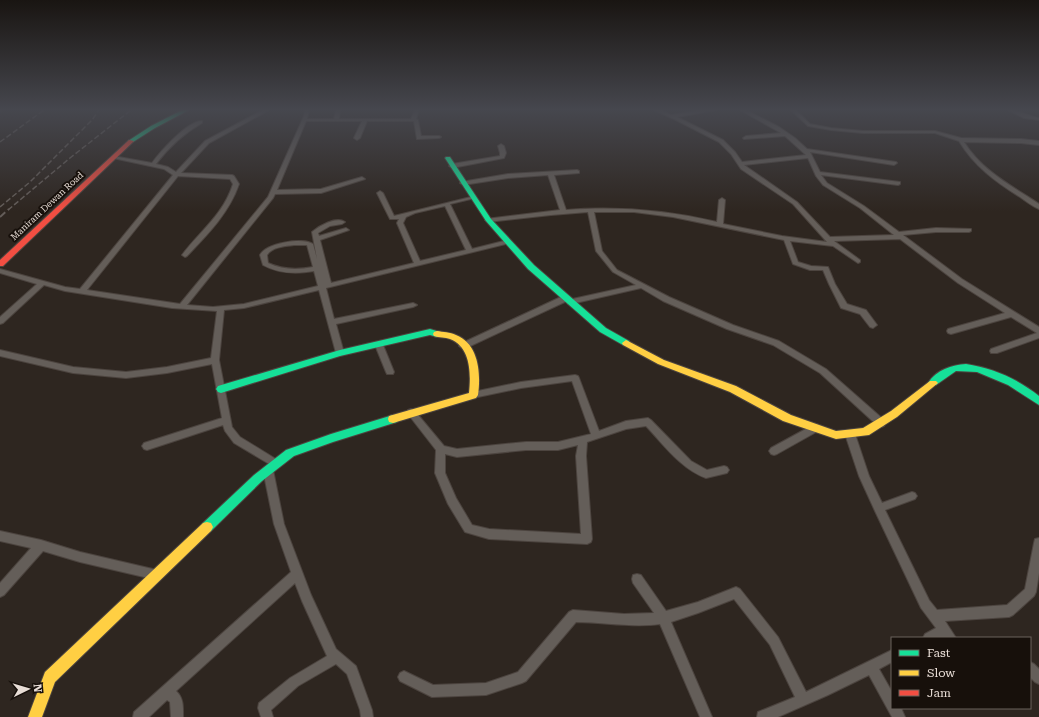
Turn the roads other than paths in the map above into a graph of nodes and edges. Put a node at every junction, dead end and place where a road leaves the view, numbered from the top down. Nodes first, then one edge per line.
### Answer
1 (123, 143) edge
2 (128, 143) edge
3 (172, 143) edge
4 (205, 143) edge
5 (295, 143) edge
6 (723, 143) edge
7 (796, 143) edge
8 (963, 143) edge
9 (501, 146) dead end
10 (804, 150) junction
11 (809, 156) junction
12 (115, 157) junction
13 (450, 162) joint
14 (894, 162) dead end
15 (741, 164) junction
16 (153, 165) junction
17 (578, 172) dead end
18 (551, 173) junction
19 (818, 173) junction
20 (176, 174) junction
21 (362, 179) dead end
22 (463, 183) junction
23 (898, 183) dead end
24 (273, 192) junction
25 (380, 193) dead end
26 (473, 197) junction
27 (722, 200) dead end
28 (447, 204) junction
29 (1039, 208) edge
30 (591, 211) junction
31 (564, 212) junction
32 (404, 216) junction
33 (488, 220) junction
34 (342, 222) dead end
35 (720, 224) junction
36 (346, 230) dead end
37 (969, 230) dead end
38 (898, 236) junction
39 (786, 238) junction
40 (317, 239) junction
41 (828, 239) junction
42 (508, 242) junction
43 (834, 244) junction
44 (470, 252) junction
45 (185, 255) dead end
46 (0, 257) edge
47 (858, 261) dead end
48 (0, 264) edge
49 (418, 264) junction
50 (316, 268) junction
51 (0, 271) edge
52 (42, 283) junction
53 (642, 286) junction
54 (326, 287) junction
55 (82, 292) junction
56 (568, 300) junction
57 (413, 305) dead end
58 (182, 306) junction
59 (221, 308) junction
60 (1011, 314) junction
61 (0, 321) edge
62 (332, 322) junction
63 (873, 325) dead end
64 (951, 331) dead end
65 (1039, 331) edge
66 (1039, 335) edge
67 (379, 345) junction
68 (464, 346) junction
69 (994, 352) dead end
70 (0, 353) edge
71 (340, 353) junction
72 (215, 360) junction
73 (390, 372) dead end
74 (221, 389) junction
75 (472, 395) junction
76 (1039, 401) edge
77 (411, 412) junction
78 (227, 420) junction
79 (881, 422) junction
80 (815, 428) junction
81 (850, 434) junction
82 (596, 435) junction
83 (583, 440) junction
84 (147, 446) dead end
85 (441, 450) junction
86 (774, 451) dead end
87 (272, 467) junction
88 (724, 470) dead end
89 (912, 496) dead end
90 (879, 508) junction
91 (0, 536) edge
92 (1039, 543) edge
93 (41, 545) junction
94 (297, 574) junction
95 (157, 575) junction
96 (636, 579) dead end
97 (0, 591) edge
98 (934, 616) junction
99 (663, 617) junction
100 (947, 634) edge
101 (934, 637) edge
102 (337, 657) junction
103 (891, 657) edge
104 (871, 667) junction
105 (1031, 669) edge
106 (404, 677) dead end
107 (1039, 678) edge
108 (167, 692) junction
109 (803, 700) junction
110 (891, 703) edge
111 (35, 717) edge
112 (139, 717) edge
113 (177, 717) edge
114 (267, 717) edge
115 (367, 717) edge
116 (706, 717) edge
117 (763, 717) edge

1 - 46 street, Maniram Dewan Road
2 - 12 street, Maniram Dewan Road
3 - 16 street
4 - 20 street
5 - 24 street
6 - 15 street
7 - 10 street
8 - 29 street
9 - 13 street
10 - 11 street
10 - 14 street
11 - 15 street
11 - 19 street
12 - 16 street
12 - 48 street, Maniram Dewan Road
13 - 22 street
15 - 41 street
16 - 20 street
17 - 18 street
18 - 22 street
18 - 31 street
19 - 23 street
19 - 38 street
20 - 45 street
20 - 55 street
21 - 24 street
22 - 26 street
24 - 58 street
25 - 32 street
26 - 28 street
26 - 33 street
27 - 35 street
28 - 32 street
28 - 44 street
30 - 31 street
30 - 35 street
30 - 53 street
31 - 33 street
32 - 49 street
33 - 42 street
34 - 40 street
35 - 39 street
36 - 40 street
37 - 38 street
38 - 41 street
38 - 60 street
39 - 43 street
39 - 63 street
40 - 54 street
41 - 43 street
42 - 44 street
42 - 56 street
43 - 47 street
44 - 49 street
49 - 54 street
50 - 50 street
50 - 54 street
51 - 52 street
52 - 55 street
52 - 61 street
53 - 56 street
53 - 79 street
54 - 59 street
54 - 62 street
55 - 58 street
56 - 68 street
56 - 80 street
57 - 62 street
58 - 59 street
59 - 72 street
60 - 64 street
60 - 65 street
62 - 71 street
66 - 69 street
67 - 68 street
67 - 71 street
67 - 73 street
68 - 75 street
70 - 72 street
71 - 74 street
72 - 74 street
74 - 78 street
75 - 77 street
75 - 82 street
76 - 79 street
77 - 85 street
77 - 87 street
78 - 84 street
78 - 87 street
79 - 81 street
80 - 81 street
80 - 86 street
81 - 90 street
82 - 83 street
82 - 88 street
83 - 85 street
83 - 85 street
87 - 94 street
87 - 95 street
89 - 90 street
90 - 98 street
91 - 93 street
92 - 98 street
93 - 95 street
93 - 97 street
94 - 102 street
94 - 108 street
95 - 111 street
96 - 99 street
98 - 100 street
99 - 106 street
99 - 109 street
99 - 116 street
100 - 101 street
102 - 114 street
102 - 115 street
103 - 104 street
104 - 109 street
104 - 110 street
105 - 107 street
108 - 112 street
108 - 113 street
109 - 117 street

